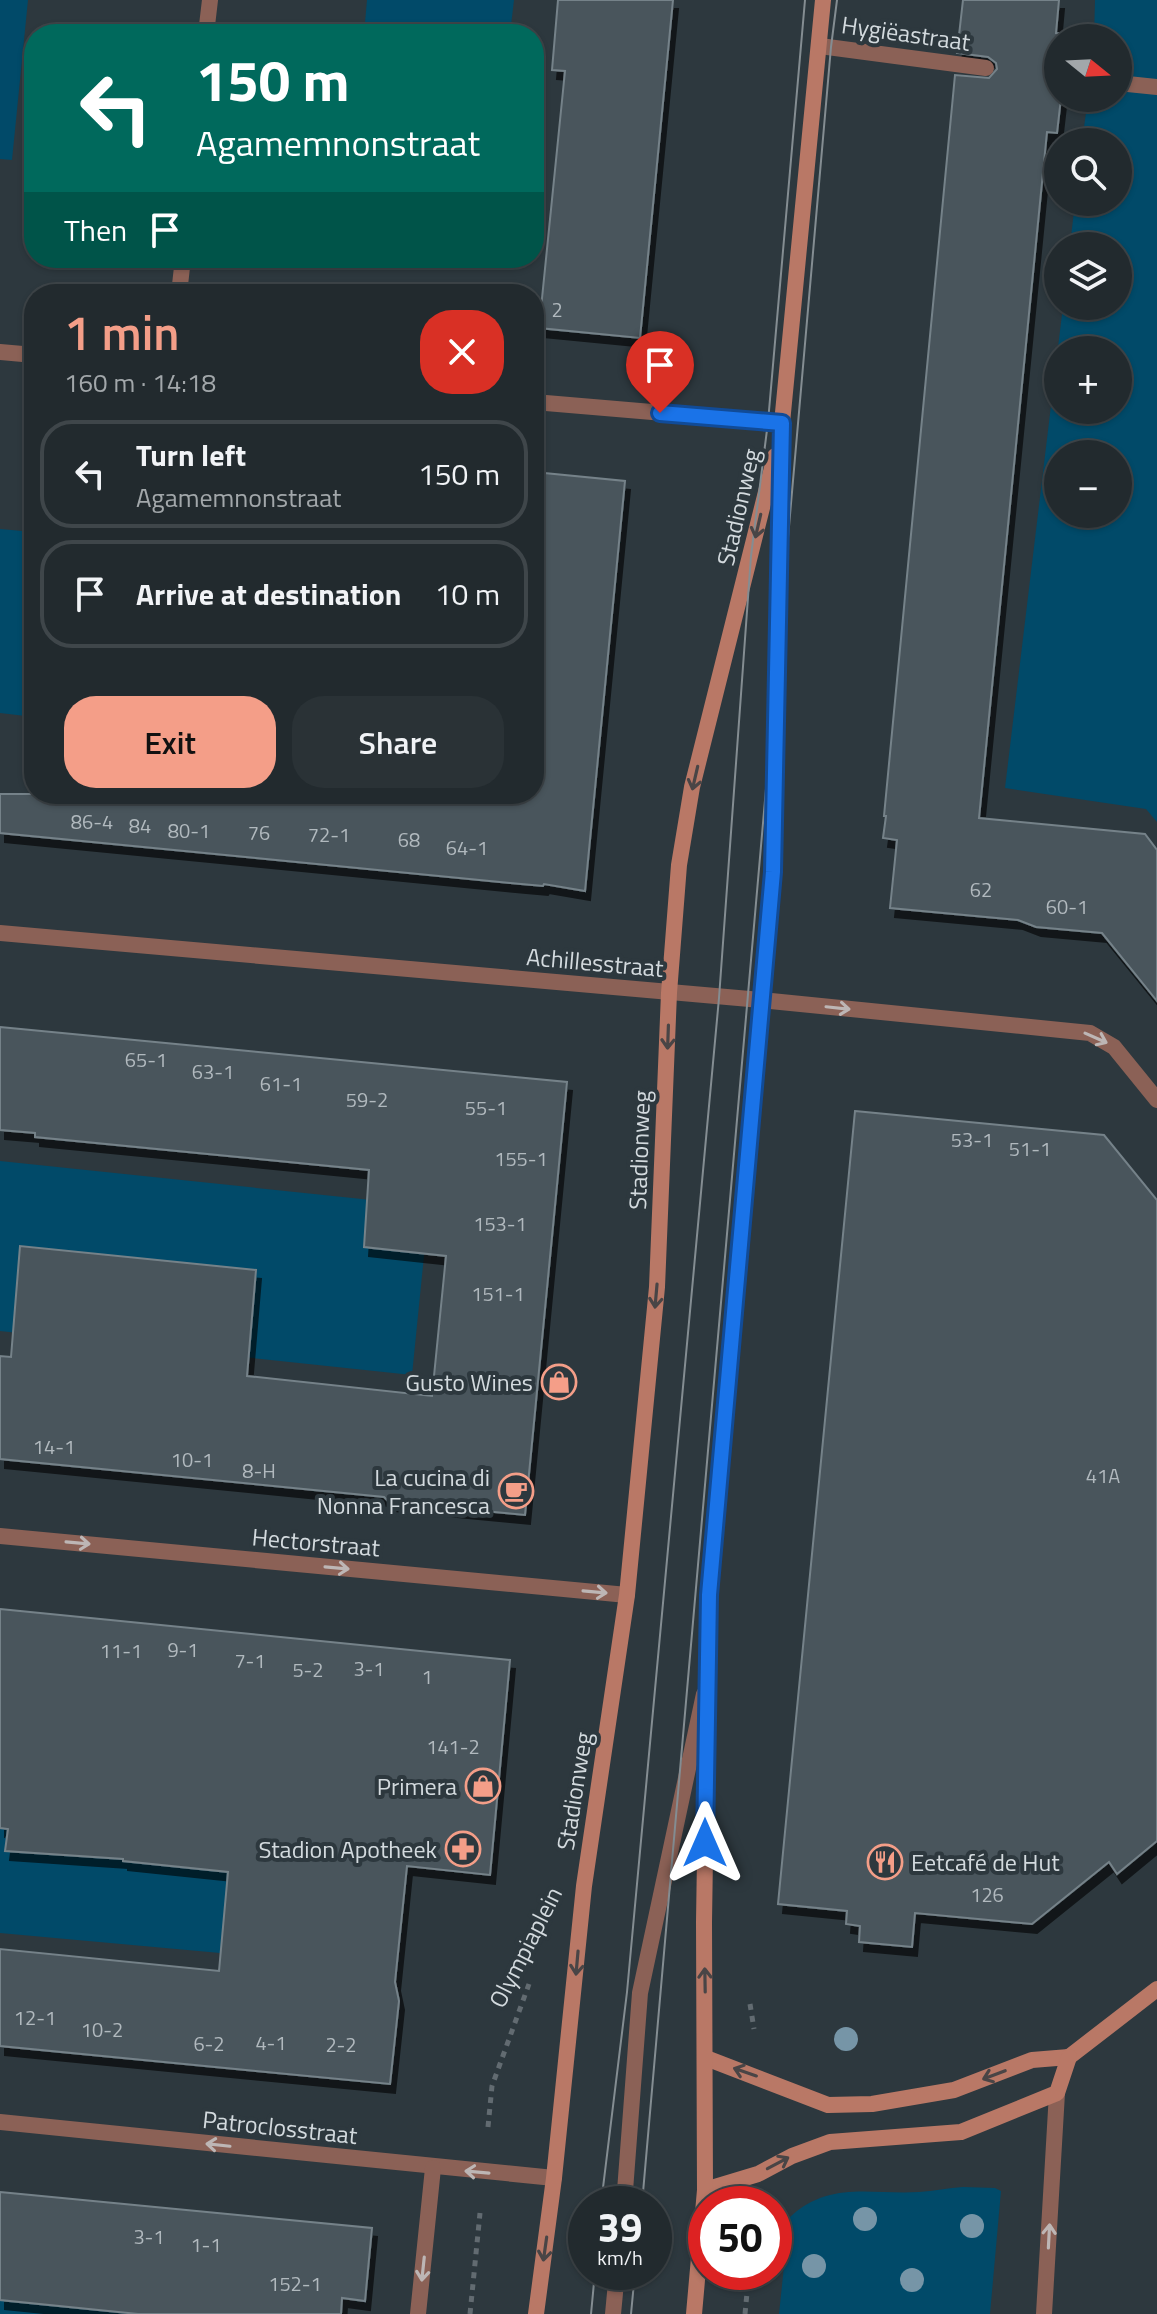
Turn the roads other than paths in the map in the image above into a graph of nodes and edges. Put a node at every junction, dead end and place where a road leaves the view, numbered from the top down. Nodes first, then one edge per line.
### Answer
1 (210, 0) edge
2 (823, 0) edge
3 (830, 0) edge
4 (207, 24) edge
5 (820, 46) junction
6 (986, 68) dead end
7 (1132, 84) edge
8 (1157, 87) edge
9 (0, 352) edge
10 (24, 354) edge
11 (544, 403) edge
12 (782, 423) junction
13 (0, 933) edge
14 (669, 993) junction
15 (761, 1000) junction
16 (1157, 1100) edge
17 (0, 1536) edge
18 (627, 1595) junction
19 (706, 1684) junction
20 (584, 1886) joint
21 (1157, 1989) edge
22 (1069, 2057) junction
23 (706, 2058) junction
24 (1057, 2093) junction
25 (0, 2122) edge
26 (433, 2168) junction
27 (554, 2178) junction
28 (625, 2186) edge
29 (705, 2186) edge
30 (718, 2186) edge
31 (615, 2290) edge
32 (696, 2290) edge
33 (418, 2314) edge
34 (536, 2314) edge
35 (613, 2314) edge
36 (694, 2314) edge
37 (1044, 2314) edge

1 - 4 street
2 - 5 main road, Stadionweg
3 - 5 main road, Stadionweg
5 - 6 street, Hygiëastraat
5 - 12 main road, Stadionweg
7 - 8 street
9 - 10 street
11 - 12 street
12 -> 14 main road, Stadionweg
12 - 15 main road, Stadionweg
13 - 14 street, Achillesstraat
14 - 15 street, Achillesstraat
14 -> 18 main road, Stadionweg
15 -> 16 street, Achillesstraat
15 - 19 main road, Stadionweg
17 -> 18 street, Hectorstraat
18 - 20 main road, Stadionweg
23 -> 19 main road, Stadionweg
19 - 28 street, Stadionweg
20 -> 27 main road, Olympiaplein
21 - 22 main road
22 -> 23 main road
22 - 24 main road
23 - 29 main road
30 -> 24 main road
37 -> 24 street
26 -> 25 street, Patroclosstraat
27 -> 26 street, Patroclosstraat
26 -> 33 street
27 -> 34 main road, Olympiaplein
31 - 35 street
32 - 36 main road

